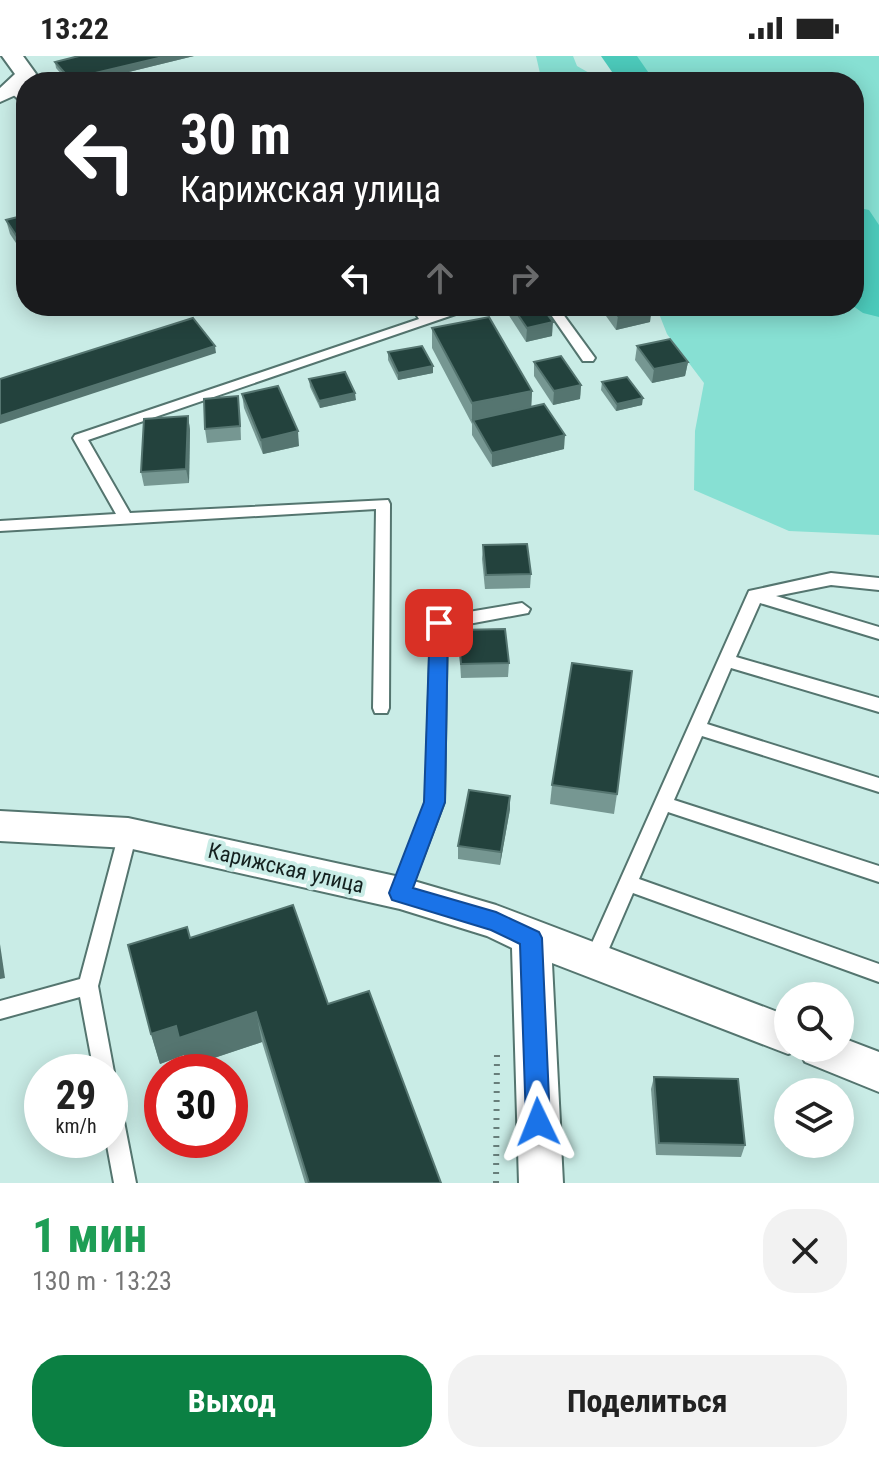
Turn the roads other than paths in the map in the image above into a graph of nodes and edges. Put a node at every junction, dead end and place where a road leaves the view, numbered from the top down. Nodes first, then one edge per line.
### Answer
1 (12, 56) edge
2 (24, 72) edge
3 (424, 316) edge
4 (442, 316) edge
5 (558, 316) edge
6 (427, 321) junction
7 (588, 358) dead end
8 (126, 519) junction
9 (0, 526) edge
10 (879, 584) edge
11 (755, 595) junction
12 (522, 609) dead end
13 (879, 633) edge
14 (728, 661) junction
15 (879, 705) edge
16 (381, 708) dead end
17 (697, 728) junction
18 (879, 785) edge
19 (665, 804) junction
20 (0, 826) edge
21 (128, 833) junction
22 (879, 874) edge
23 (631, 884) junction
24 (400, 893) junction
25 (531, 938) junction
26 (594, 961) junction
27 (879, 973) edge
28 (88, 986) junction
29 (0, 1010) edge
30 (774, 1030) edge
31 (101, 1054) edge
32 (854, 1062) edge
33 (879, 1072) edge
34 (120, 1158) edge
35 (125, 1183) edge
36 (541, 1183) edge

1 - 2 street
3 - 6 lane
4 - 6 lane
5 - 7 lane
6 - 8 lane
8 - 9 lane
8 - 16 lane
10 - 11 lane
11 - 13 lane
11 - 14 lane
12 - 24 lane
14 - 15 lane
14 - 17 lane
17 - 18 lane
17 - 19 lane
19 - 22 lane
19 - 23 lane
20 - 21 street, Карижская улица
21 - 24 street, Карижская улица
21 - 28 lane
23 - 26 lane
23 - 27 lane
24 - 25 street, Карижская улица
25 - 26 street, Карижская улица
25 - 36 street
26 - 30 street, Карижская улица
28 - 29 lane
28 - 31 lane
32 - 33 street
34 - 35 lane

